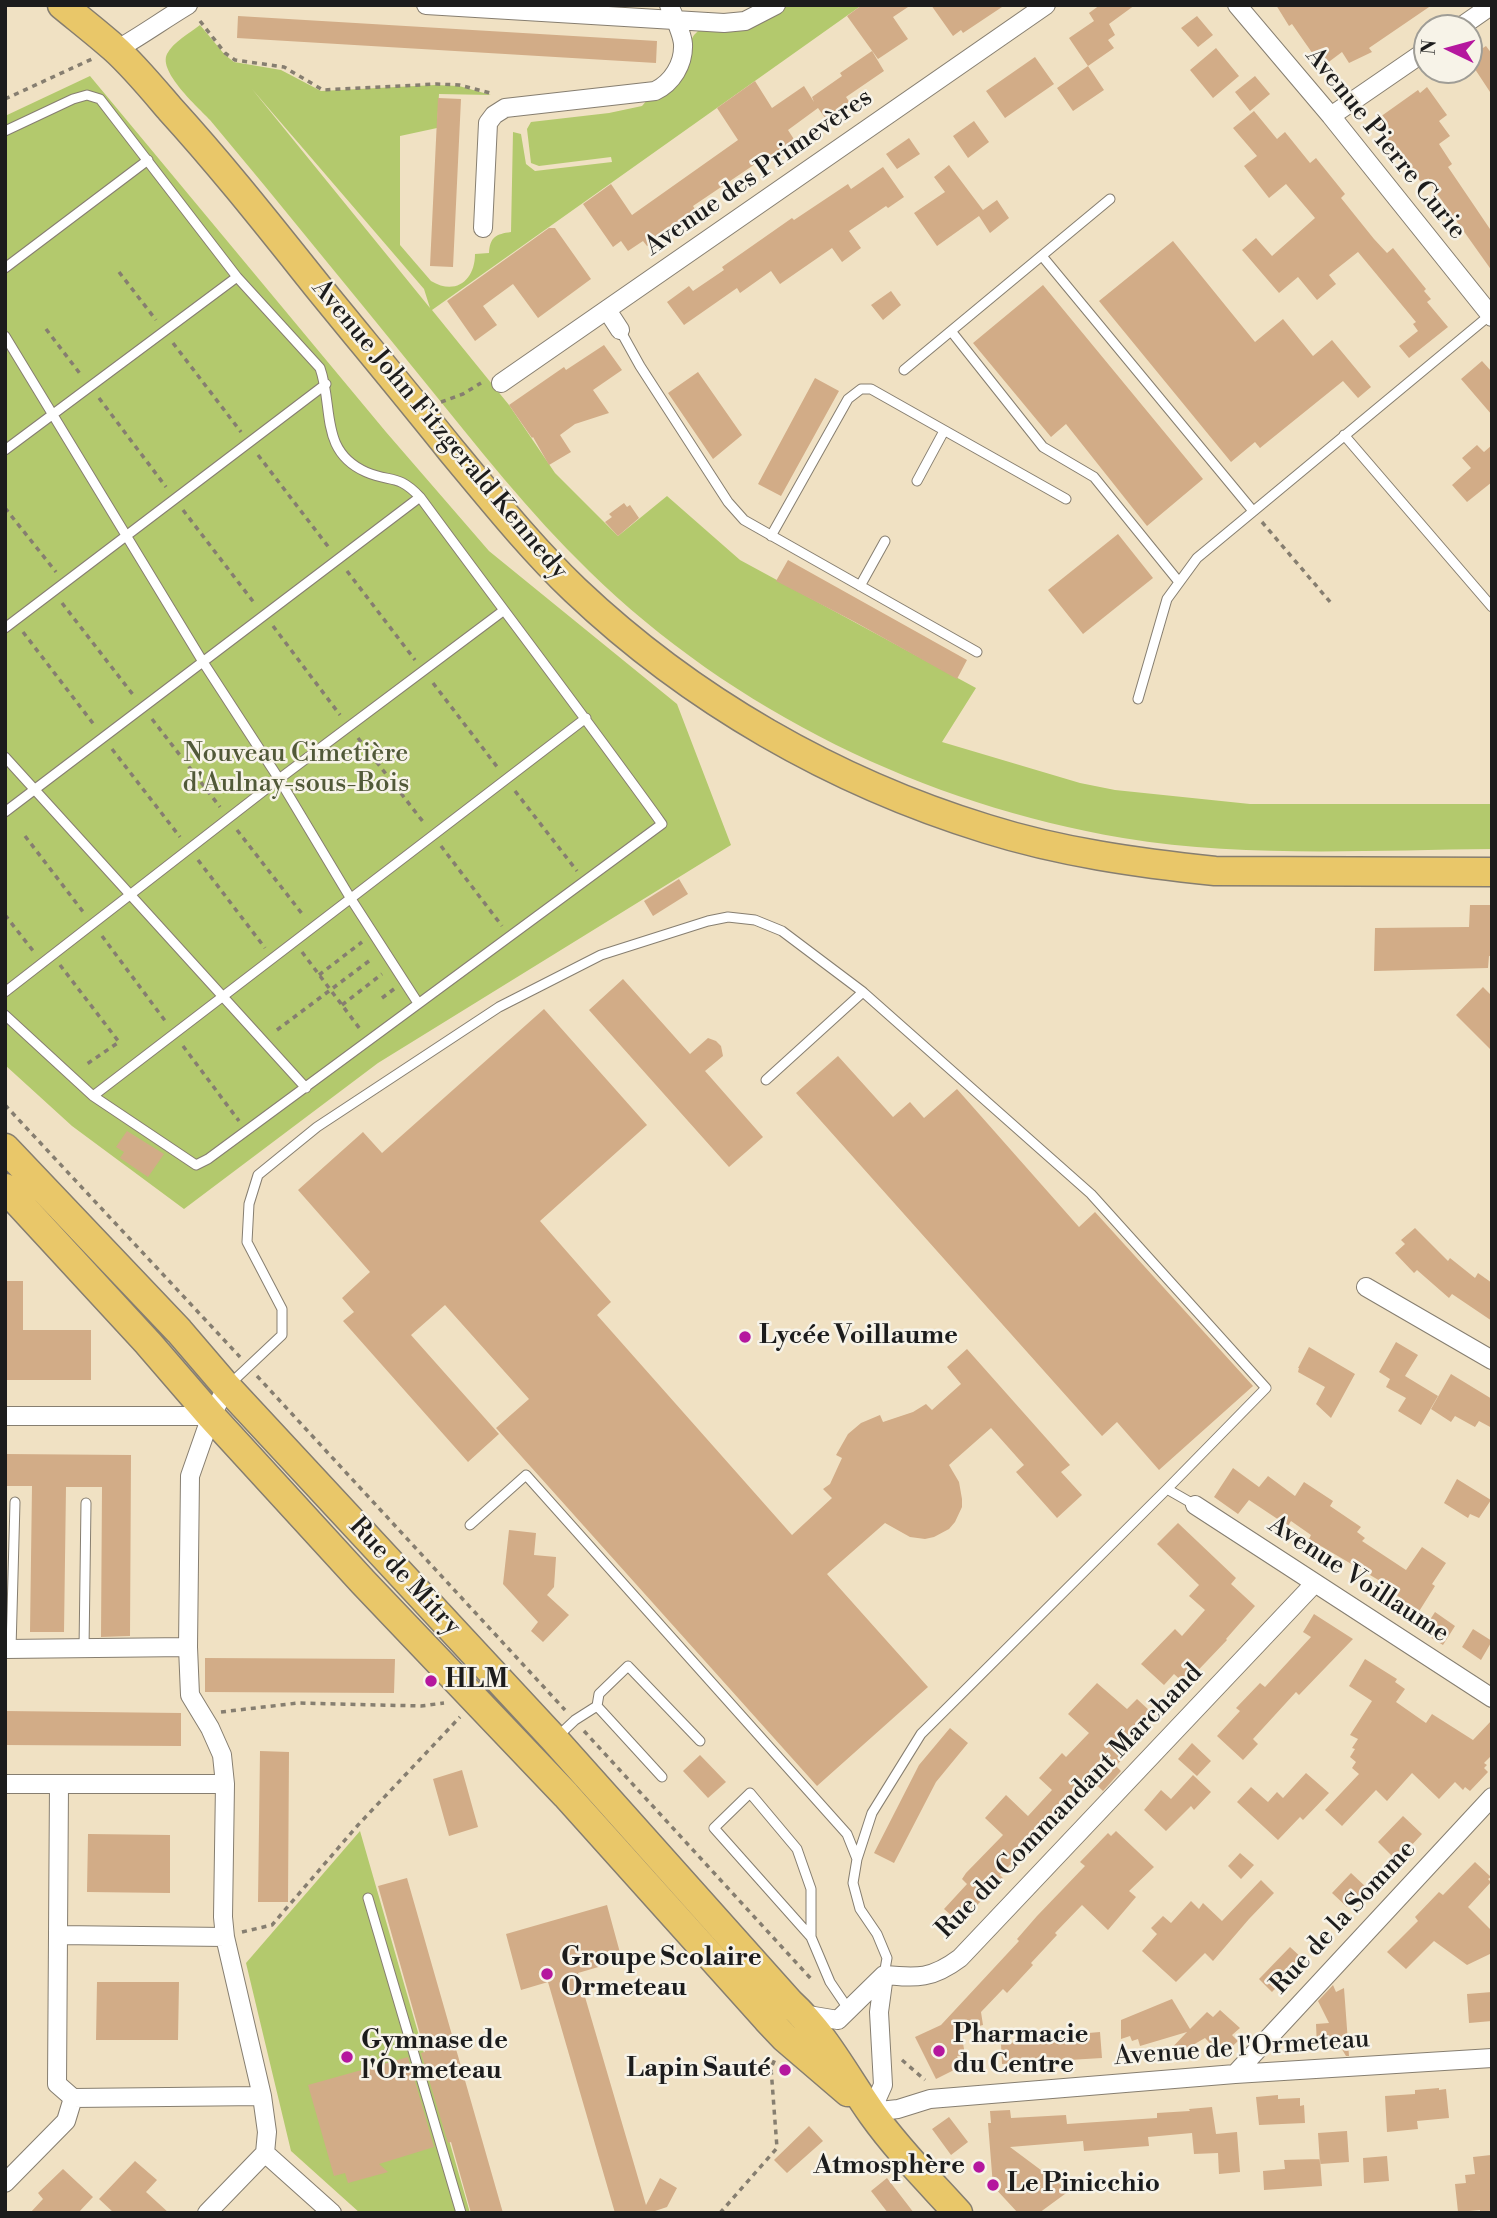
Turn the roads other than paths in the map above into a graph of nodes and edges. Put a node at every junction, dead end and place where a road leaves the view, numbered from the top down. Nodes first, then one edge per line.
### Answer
1 (62, 5) edge
2 (188, 5) edge
3 (426, 5) edge
4 (776, 5) edge
5 (1046, 5) edge
6 (1237, 5) edge
7 (672, 13) edge
8 (116, 50) junction
9 (1413, 60) edge
10 (1331, 116) junction
11 (5, 131) edge
12 (148, 160) junction
13 (1110, 199) dead end
14 (483, 228) dead end
15 (1042, 256) junction
16 (5, 268) edge
17 (237, 277) junction
18 (607, 310) junction
19 (1491, 315) edge
20 (620, 330) joint
21 (951, 331) junction
22 (5, 336) edge
23 (904, 370) dead end
24 (501, 383) road end
25 (326, 384) junction
26 (52, 413) junction
27 (944, 431) junction
28 (1344, 435) junction
29 (5, 450) edge
30 (918, 481) dead end
31 (420, 496) junction
32 (1066, 499) dead end
33 (1253, 512) junction
34 (127, 535) junction
35 (771, 536) junction
36 (885, 541) dead end
37 (1179, 582) junction
38 (860, 586) junction
39 (1492, 607) edge
40 (503, 611) junction
41 (5, 628) edge
42 (977, 652) dead end
43 (203, 662) junction
44 (1138, 699) dead end
45 (586, 718) junction
46 (5, 757) edge
47 (279, 779) junction
48 (34, 790) junction
49 (5, 812) edge
50 (1492, 872) edge
51 (130, 895) junction
52 (351, 900) junction
53 (5, 992) edge
54 (863, 992) junction
55 (222, 997) junction
56 (418, 1003) junction
57 (5, 1015) edge
58 (766, 1080) dead end
59 (306, 1088) junction
60 (93, 1096) junction
61 (5, 1148) edge
62 (5, 1188) edge
63 (1366, 1287) dead end
64 (1492, 1360) edge
65 (227, 1387) junction
66 (5, 1416) edge
67 (211, 1416) junction
68 (1167, 1489) junction
69 (15, 1502) dead end
70 (86, 1503) dead end
71 (1195, 1505) joint
72 (470, 1525) dead end
73 (1315, 1583) junction
74 (188, 1647) junction
75 (8, 1649) edge
76 (84, 1649) junction
77 (1492, 1698) edge
78 (597, 1706) junction
79 (564, 1730) junction
80 (700, 1741) dead end
81 (662, 1777) dead end
82 (5, 1784) edge
83 (59, 1784) junction
84 (225, 1784) junction
85 (1492, 1797) edge
86 (857, 1859) junction
87 (369, 1898) dead end
88 (58, 1935) junction
89 (226, 1937) junction
90 (811, 1937) junction
91 (884, 1975) junction
92 (837, 2023) junction
93 (880, 2031) junction
94 (1492, 2058) edge
95 (818, 2067) junction
96 (1235, 2074) junction
97 (262, 2096) junction
98 (73, 2098) junction
99 (871, 2112) junction
100 (265, 2153) junction
101 (5, 2183) edge
102 (207, 2213) edge
103 (332, 2213) edge
104 (461, 2213) edge
105 (958, 2213) edge

1 - 8 main road, Avenue John Fitzgerald Kennedy
2 - 8 street
3 - 7 street
4 - 7 street
5 - 18 street, Avenue des Primevères
6 - 10 street, Avenue Pierre Curie
7 - 14 street
8 - 50 main road, Avenue John Fitzgerald Kennedy
9 - 10 street
10 - 19 street, Avenue Pierre Curie
11 - 12 lane
12 - 16 lane
12 - 17 lane
13 - 15 lane
15 - 21 lane
15 - 33 lane
17 - 25 lane
17 - 26 lane
18 - 20 street
18 - 24 street, Avenue des Primevères
19 - 28 lane
20 - 35 lane
21 - 23 lane
21 - 37 lane
22 - 26 lane
25 - 31 lane
25 - 34 lane
26 - 29 lane
26 - 34 lane
27 - 30 lane
27 - 32 lane
27 - 35 lane
28 - 33 lane
28 - 39 lane
31 - 40 lane
31 - 43 lane
33 - 37 lane
34 - 41 lane
34 - 43 lane
35 - 38 lane
36 - 38 lane
37 - 44 lane
38 - 42 lane
40 - 45 lane
40 - 47 lane
43 - 47 lane
43 - 48 lane
45 - 52 lane
45 - 56 lane
46 - 48 lane
47 - 51 lane
47 - 52 lane
48 - 49 lane
48 - 51 lane
51 - 53 lane
51 - 55 lane
52 - 55 lane
52 - 56 lane
54 - 58 lane
54 - 65 lane
54 - 68 lane
55 - 59 lane
55 - 60 lane
56 - 59 lane
57 - 60 lane
59 - 60 lane
61 - 65 main road, Rue de Mitry
62 - 67 main road, Rue de Mitry
63 - 64 street
65 - 67 street
65 - 79 main road, Rue de Mitry
66 - 67 street
67 - 74 street
67 - 95 main road, Rue de Mitry
68 - 71 lane
68 - 86 lane
69 - 75 lane
70 - 76 lane
71 - 73 street, Avenue Voillaume
72 - 86 lane
73 - 77 street, Avenue Voillaume
73 - 91 street, Rue du Commandant Marchand
74 - 76 street
74 - 84 street
75 - 76 street
78 - 79 lane
78 - 80 lane
78 - 81 lane
79 - 92 main road, Rue de Mitry
82 - 83 street
83 - 84 street
83 - 88 street
84 - 89 street
85 - 96 street, Rue de la Somme
86 - 91 lane
87 - 104 lane
88 - 89 street
88 - 98 street
89 - 97 street
90 - 90 lane
90 - 92 lane
91 - 92 street
91 - 93 street
92 - 93 street
92 - 95 street
92 - 99 main road, Rue de Mitry
93 - 99 street
94 - 96 street, Avenue de l'Ormeteau
95 - 99 main road, Rue de Mitry
96 - 99 street, Avenue de l'Ormeteau
97 - 98 street
97 - 100 street
98 - 101 street
99 - 105 main road, Rue de Mitry
100 - 102 street
100 - 103 street

